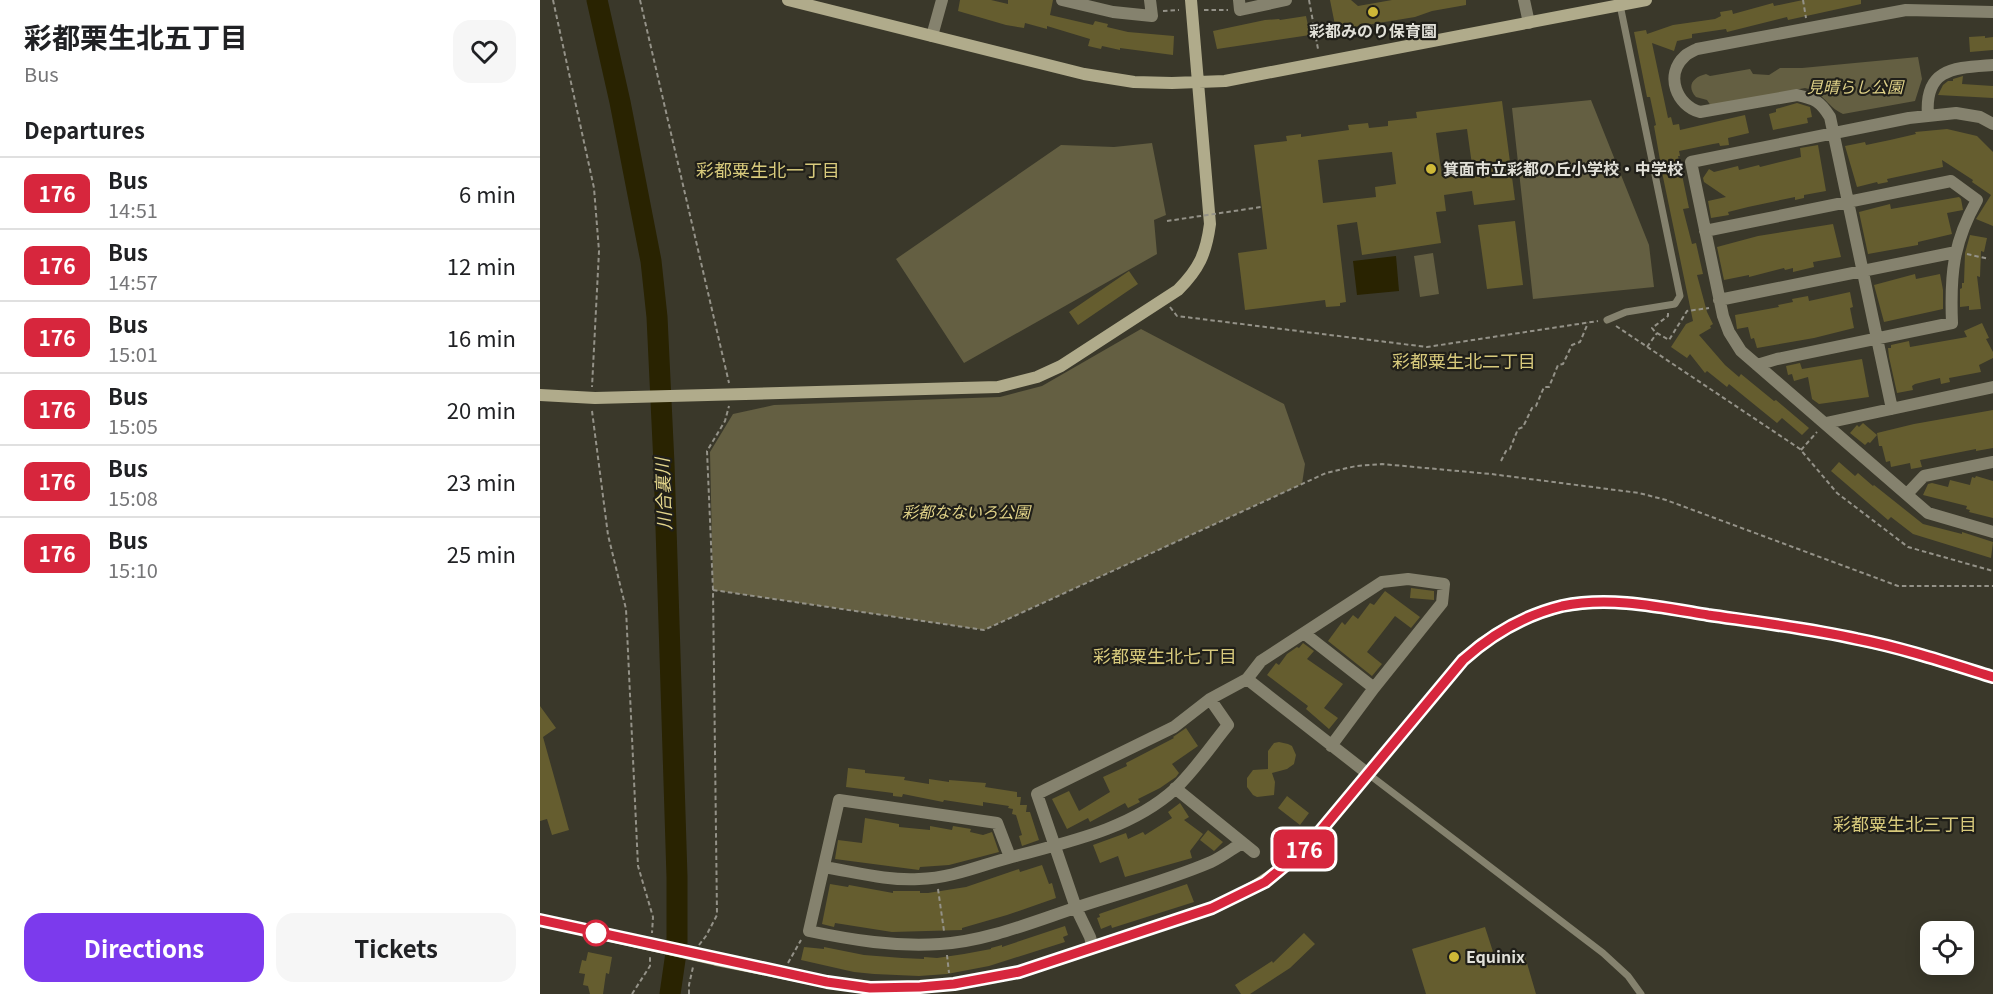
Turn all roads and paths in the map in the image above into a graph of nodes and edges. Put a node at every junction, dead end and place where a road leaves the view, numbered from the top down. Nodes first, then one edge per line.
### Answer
1 (553, 0) edge
2 (640, 0) edge
3 (788, 0) edge
4 (942, 0) edge
5 (1062, 0) edge
6 (1191, 0) edge
7 (1286, 0) edge
8 (1309, 0) edge
9 (1524, 0) edge
10 (1646, 0) edge
11 (1803, 0) edge
12 (1150, 5) edge
13 (1240, 5) edge
14 (1620, 5) junction
15 (1179, 10) dead end
16 (1204, 10) dead end
17 (1993, 12) edge
18 (1529, 23) junction
19 (1808, 27) junction
20 (932, 36) junction
21 (1318, 49) dead end
22 (1993, 65) edge
23 (1197, 82) junction
24 (1928, 116) junction
25 (1993, 124) edge
26 (1833, 132) junction
27 (1681, 161) dead end
28 (1659, 166) dead end
29 (1848, 204) junction
30 (1261, 207) dead end
31 (1167, 221) dead end
32 (1705, 231) junction
33 (1960, 253) junction
34 (1989, 259) dead end
35 (1862, 271) junction
36 (1720, 303) junction
37 (1169, 305) dead end
38 (1607, 320) junction
39 (1662, 321) dead end
40 (1588, 323) junction
41 (1657, 333) junction
42 (1877, 340) junction
43 (1647, 347) junction
44 (1757, 365) junction
45 (1993, 387) edge
46 (540, 395) edge
47 (727, 395) junction
48 (594, 398) junction
49 (1892, 410) junction
50 (1822, 428) junction
51 (1802, 450) junction
52 (1501, 461) dead end
53 (1993, 462) edge
54 (1907, 494) junction
55 (1993, 531) edge
56 (1993, 572) edge
57 (1993, 586) edge
58 (713, 590) junction
59 (1305, 634) junction
60 (1993, 677) edge
61 (1247, 679) junction
62 (1374, 688) junction
63 (1210, 699) junction
64 (1331, 746) junction
65 (1367, 773) junction
66 (1176, 788) junction
67 (1242, 843) junction
68 (1055, 846) junction
69 (1254, 852) dead end
70 (1010, 858) junction
71 (824, 867) junction
72 (936, 878) junction
73 (1076, 908) junction
74 (540, 920) edge
75 (652, 936) dead end
76 (803, 938) dead end
77 (945, 944) junction
78 (698, 946) dead end
79 (1093, 948) junction
80 (650, 956) dead end
81 (788, 963) dead end
82 (693, 965) dead end
83 (949, 976) dead end
84 (632, 994) edge
85 (689, 994) edge
86 (1641, 994) edge

1 - 48 path
2 - 47 path
3 - 20 street
4 - 20 street
5 - 12 street
6 - 23 street
7 - 13 street
8 - 21 path
9 - 18 street
10 - 14 street
11 - 19 path
12 - 15 path
13 - 16 path
14 - 18 street
14 - 38 lane
17 - 19 street
18 - 23 street
19 - 26 street
20 - 23 street
22 - 24 street
23 - 47 street
24 - 25 street
24 - 26 street
26 - 29 street
26 - 32 street
27 - 28 path
29 - 32 street
29 - 33 street
29 - 35 street
30 - 31 path, bridge
32 - 36 street
33 - 34 path
33 - 35 street
33 - 42 street
35 - 36 street
35 - 42 street
36 - 41 path
36 - 44 street
37 - 40 path
38 - 40 path
38 - 43 path
39 - 41 path
40 - 52 path
41 - 43 path
42 - 44 street
42 - 49 street
43 - 51 path
44 - 50 street
45 - 49 street
46 - 48 street
47 - 48 street
47 - 58 path
48 - 75 path
49 - 50 street
50 - 51 path
50 - 54 street
51 - 56 path
53 - 54 street
54 - 55 street
57 - 58 path
58 - 78 path
59 - 61 street
59 - 62 street
59 - 62 street
60 - 65 street
61 - 63 street
61 - 64 street
62 - 64 street
63 - 66 street
63 - 68 street
64 - 65 street
65 - 79 street
65 - 86 lane
66 - 67 street
66 - 68 street
67 - 69 street
67 - 73 street
68 - 70 street
68 - 73 street
70 - 71 street
70 - 72 street
71 - 72 street
71 - 77 street
72 - 77 path
73 - 77 street
73 - 79 street
74 - 79 street, bridge
76 - 81 path
77 - 83 path
80 - 84 path
82 - 85 path

